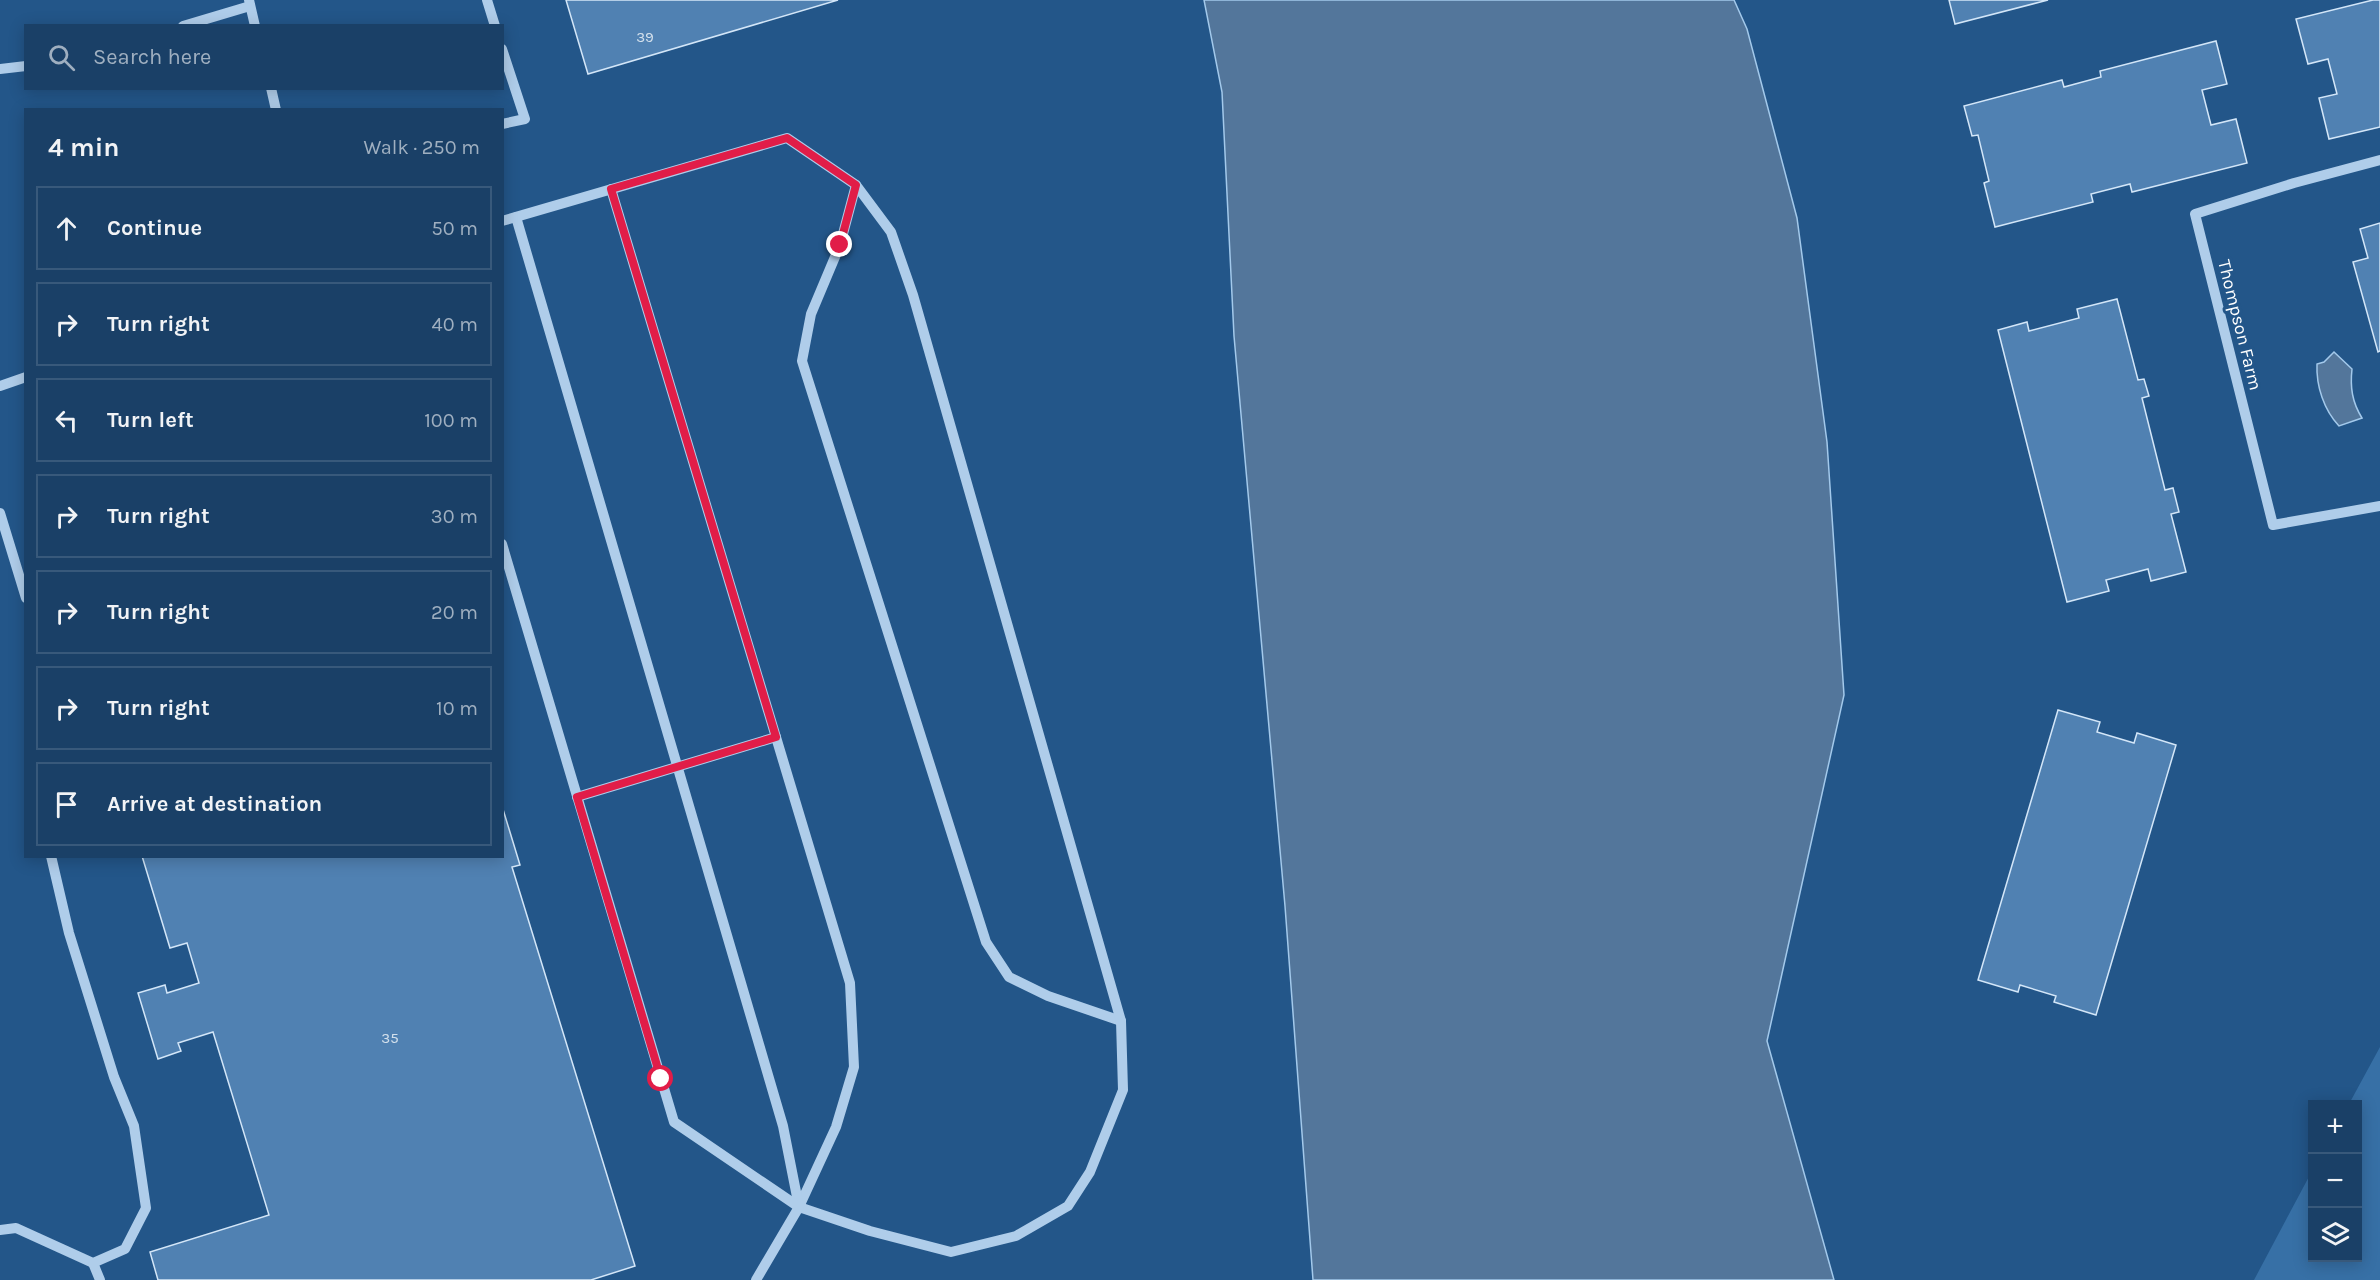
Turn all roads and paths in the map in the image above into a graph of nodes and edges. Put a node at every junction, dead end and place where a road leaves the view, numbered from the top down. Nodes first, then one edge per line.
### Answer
1 (487, 0) edge
2 (250, 3) edge
3 (189, 24) edge
4 (255, 24) edge
5 (494, 24) edge
6 (504, 55) edge
7 (24, 66) edge
8 (0, 69) edge
9 (271, 90) edge
10 (276, 108) edge
11 (504, 124) edge
12 (2380, 160) edge
13 (856, 185) junction
14 (611, 189) junction
15 (516, 217) junction
16 (504, 221) edge
17 (24, 378) edge
18 (0, 386) edge
19 (2380, 506) edge
20 (0, 513) edge
21 (504, 551) edge
22 (24, 591) edge
23 (776, 737) junction
24 (677, 766) junction
25 (577, 797) junction
26 (51, 858) edge
27 (1121, 1021) junction
28 (799, 1207) junction
29 (0, 1230) edge
30 (93, 1263) junction
31 (100, 1280) edge
32 (756, 1280) edge

1 - 5 street
2 - 3 street
2 - 4 street
6 - 11 street
7 - 8 street
9 - 10 street
12 - 19 street, Thompson Farm
13 - 14 street
13 - 27 street
13 - 27 street
14 - 15 street
14 - 23 street
15 - 16 street
15 - 24 street
17 - 18 street
20 - 22 street
21 - 25 street
23 - 24 street
23 - 28 street
24 - 25 street
24 - 28 street
25 - 28 street
26 - 30 street
27 - 28 street
28 - 32 street
29 - 30 street
30 - 31 street

